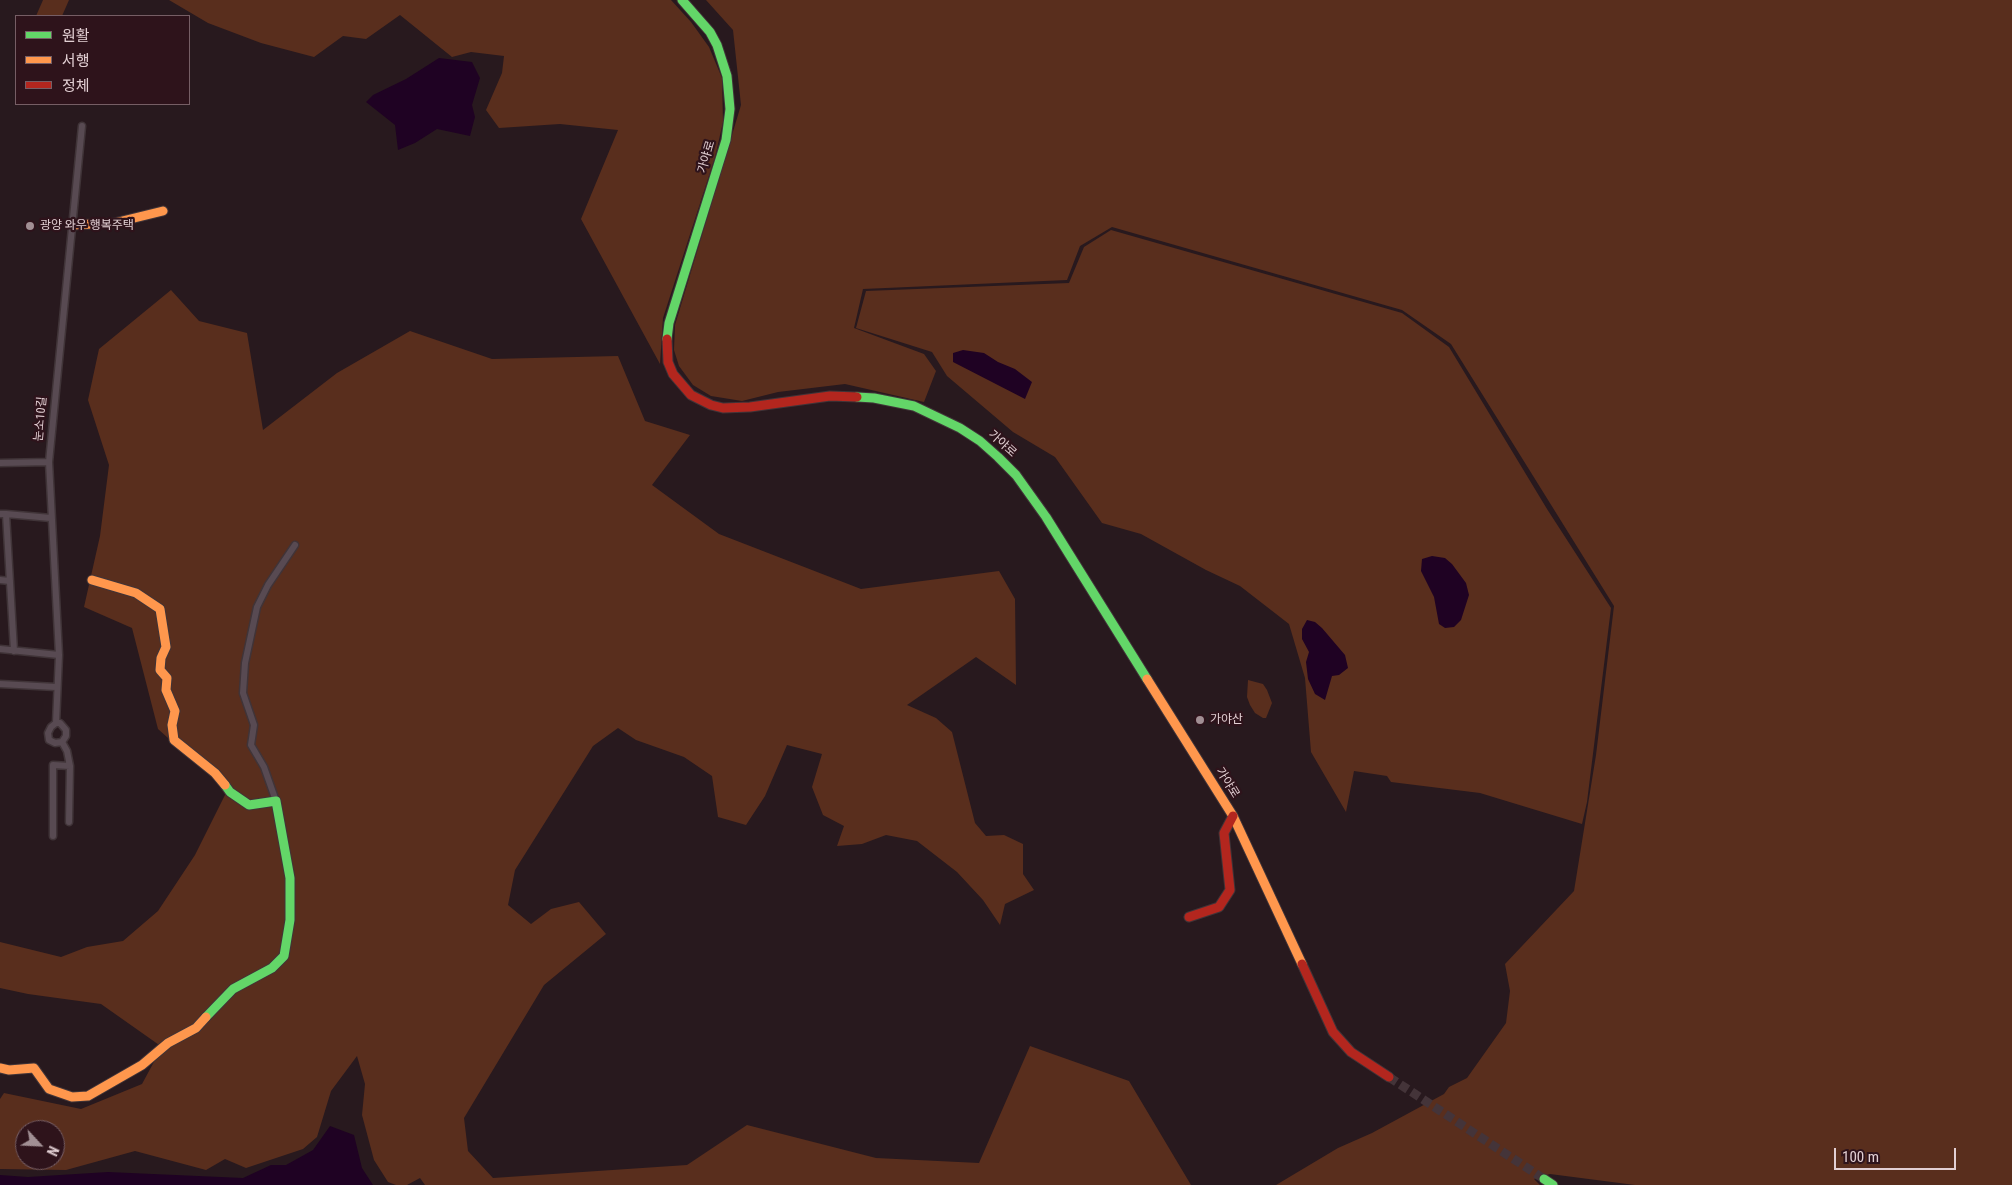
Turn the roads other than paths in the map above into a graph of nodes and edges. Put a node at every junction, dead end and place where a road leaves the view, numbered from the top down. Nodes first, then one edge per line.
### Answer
1 (682, 0) edge
2 (82, 126) dead end
3 (163, 211) dead end
4 (72, 225) junction
5 (49, 462) junction
6 (0, 463) edge
7 (3, 514) edge
8 (51, 518) junction
9 (295, 545) dead end
10 (0, 580) edge
11 (92, 580) dead end
12 (10, 581) junction
13 (0, 649) edge
14 (14, 651) junction
15 (59, 655) junction
16 (0, 684) edge
17 (56, 687) junction
18 (56, 723) junction
19 (62, 742) junction
20 (70, 766) junction
21 (276, 801) junction
22 (1233, 816) junction
23 (69, 822) dead end
24 (53, 836) dead end
25 (1189, 918) dead end
26 (0, 1068) edge
27 (1389, 1077) tunnel mouth
28 (1544, 1179) tunnel mouth
29 (1553, 1185) edge

1 - 22 street, 가야로
2 - 4 street, 눈소10길
3 - 4 street
4 - 5 street, 눈소10길
5 - 6 street
5 - 8 street, 눈소10길
7 - 8 street
7 - 12 street
8 - 15 street, 눈소10길
9 - 21 street
10 - 12 street
11 - 21 street
12 - 14 street
13 - 14 street
14 - 15 street
15 - 17 street, 눈소10길
16 - 17 street
17 - 18 street, 눈소10길
18 - 19 street
18 - 19 street
19 - 20 street
20 - 23 street
20 - 24 street
21 - 26 street
22 - 25 street
22 - 27 street, 가야로
28 - 29 street

